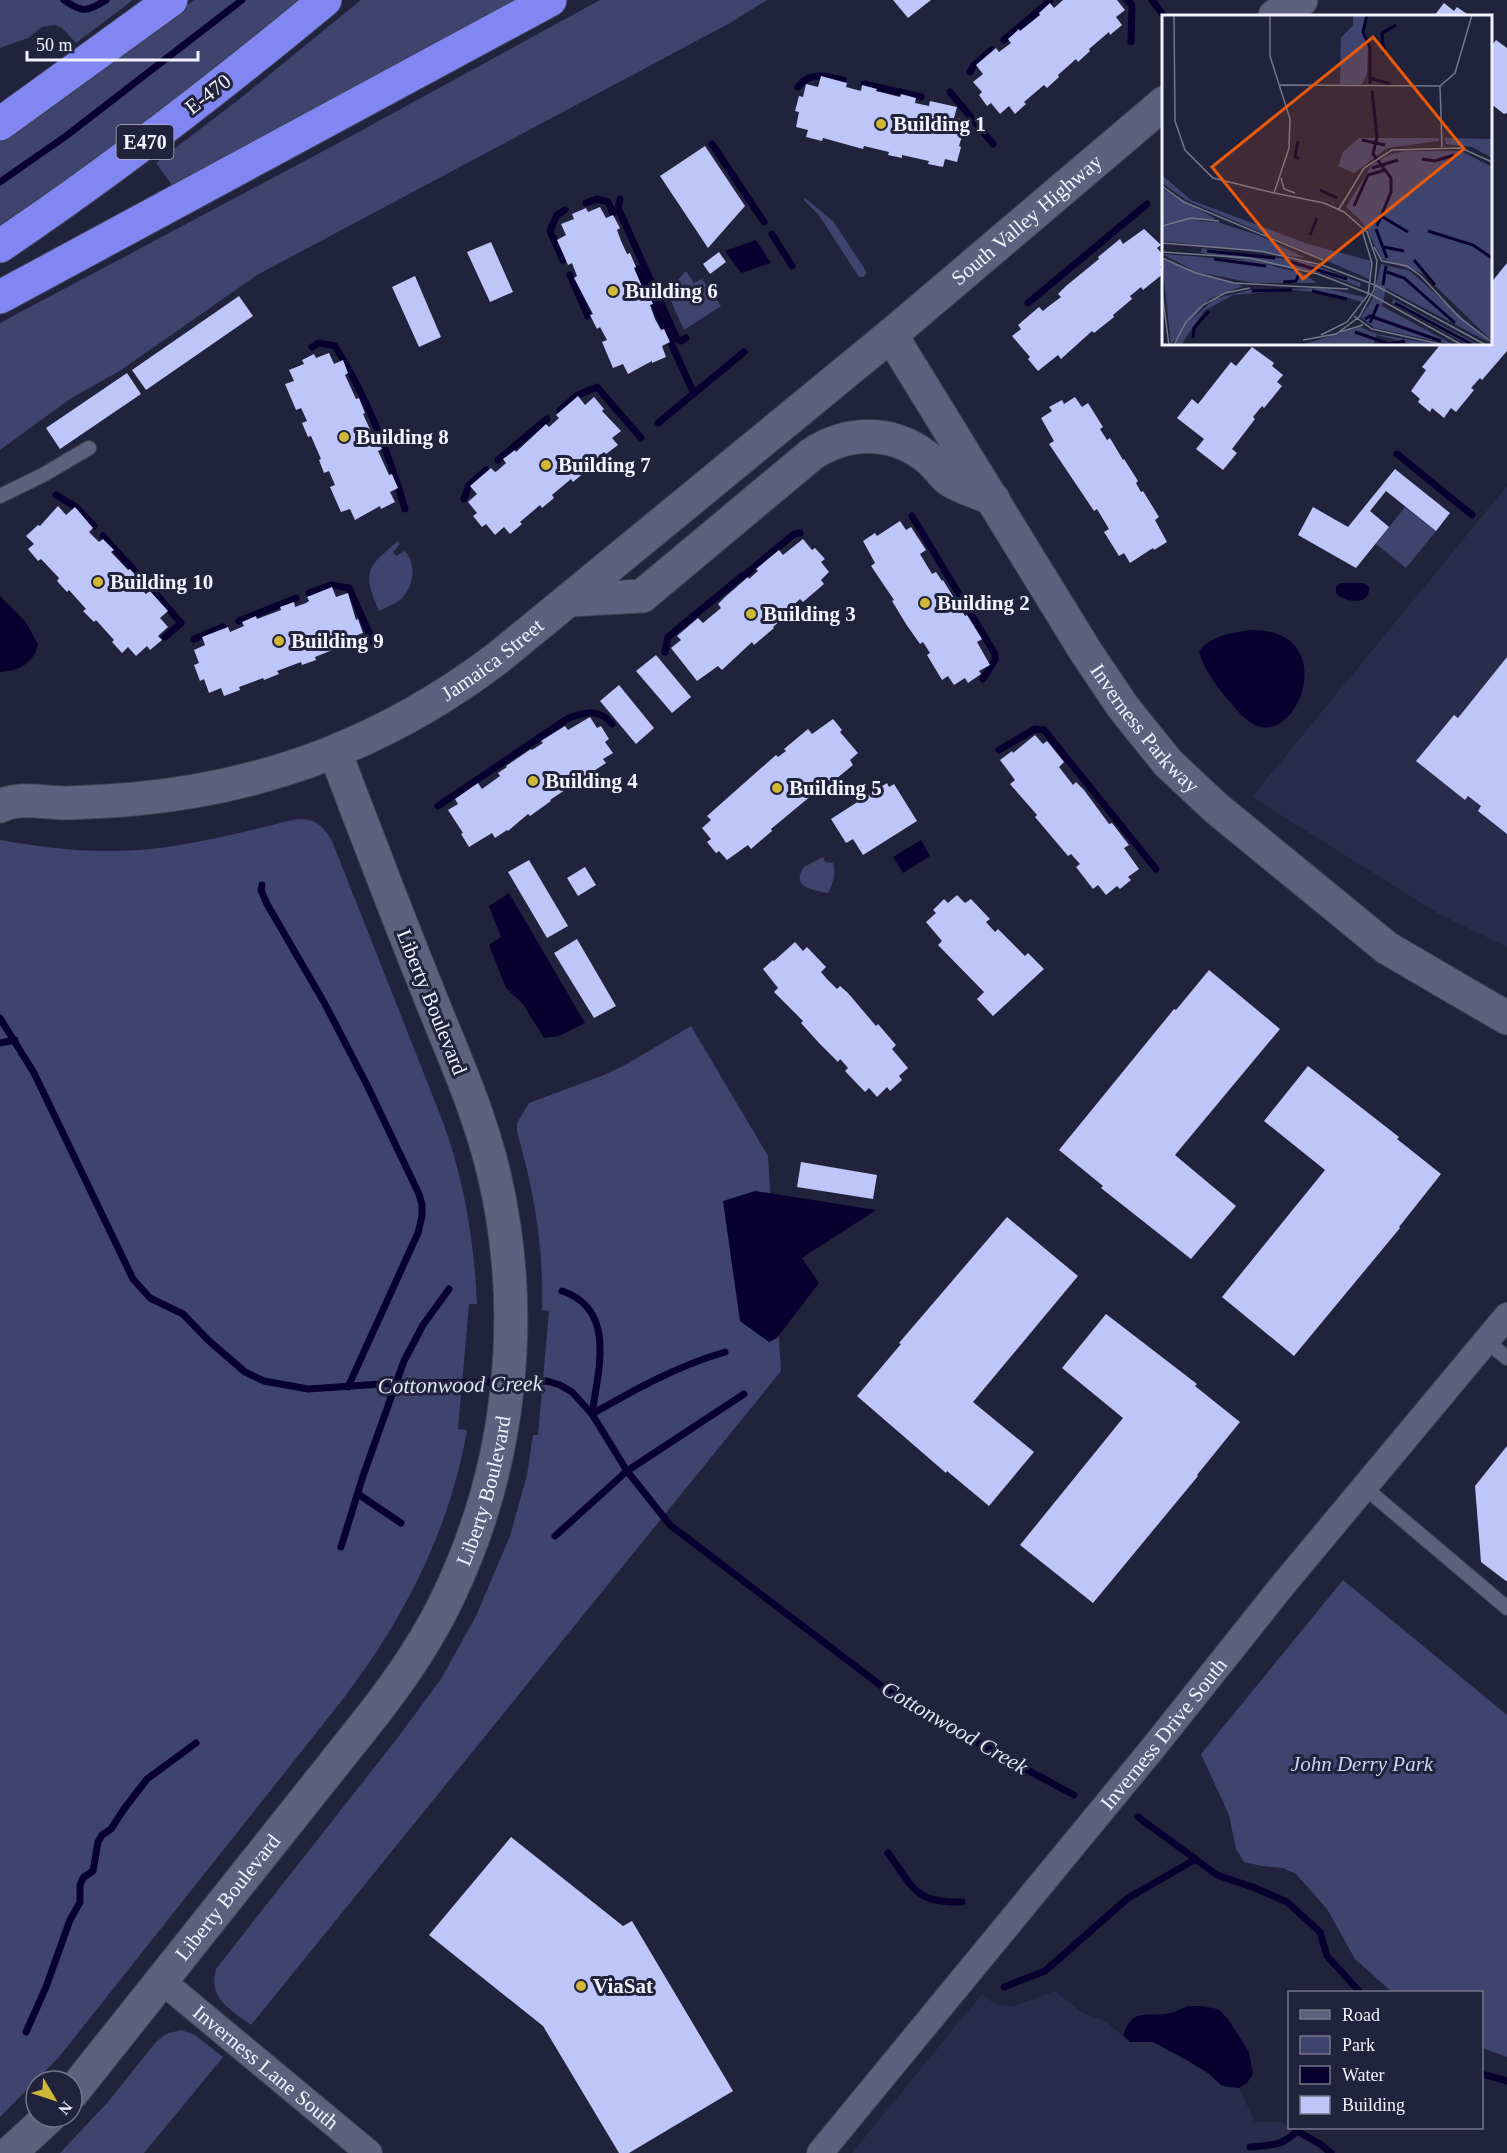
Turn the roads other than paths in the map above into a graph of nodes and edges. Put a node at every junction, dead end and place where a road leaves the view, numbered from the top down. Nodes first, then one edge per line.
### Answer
1 (171, 0) edge
2 (325, 0) edge
3 (550, 0) edge
4 (1301, 0) edge
5 (1277, 15) edge
6 (1162, 105) edge
7 (0, 124) edge
8 (0, 246) edge
9 (0, 297) edge
10 (891, 335) junction
11 (89, 448) dead end
12 (0, 496) edge
13 (993, 499) junction
14 (569, 600) junction
15 (335, 752) junction
16 (4, 799) edge
17 (1507, 1018) edge
18 (1507, 1316) edge
19 (1486, 1341) junction
20 (1507, 1358) edge
21 (1364, 1487) junction
22 (1507, 1608) edge
23 (162, 1982) junction
24 (84, 2077) edge
25 (36, 2129) edge
26 (10, 2153) edge
27 (369, 2153) edge
28 (820, 2153) edge

1 - 7 highway
2 - 8 highway, E-470 / E470
3 - 9 highway
4 - 5 main road
6 - 10 main road, South Valley Highway
10 - 13 main road, Inverness Parkway
10 - 14 main road, Jamaica Street
11 - 12 lane
13 - 14 main road
13 - 17 main road, Inverness Parkway
14 - 15 main road, Jamaica Street
15 - 16 main road, Jamaica Street
15 - 23 main road, Liberty Boulevard
18 - 19 street, Inverness Drive South
19 - 20 lane
19 - 21 street, Inverness Drive South
21 - 22 lane
21 - 28 street, Inverness Drive South
23 - 24 main road, Liberty Boulevard
23 - 27 street, Inverness Lane South
25 - 26 main road

